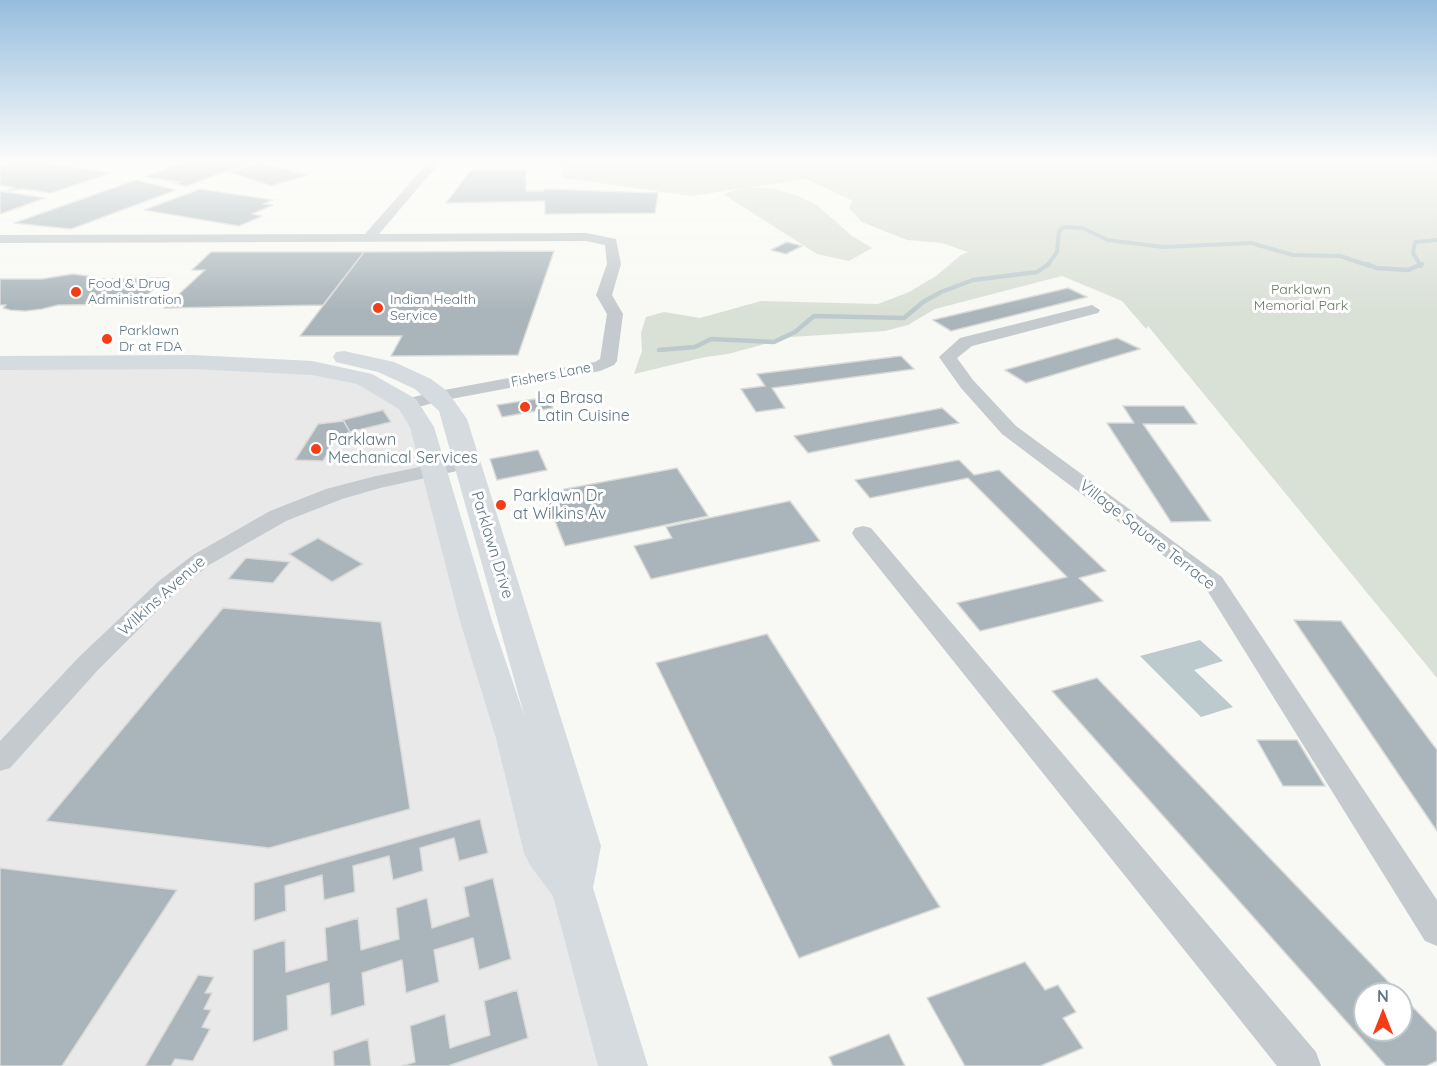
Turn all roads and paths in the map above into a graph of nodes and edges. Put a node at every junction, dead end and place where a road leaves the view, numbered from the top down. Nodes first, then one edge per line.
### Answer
1 (391, 212) edge
2 (368, 238) junction
3 (0, 239) edge
4 (1092, 310) dead end
5 (0, 349) edge
6 (0, 363) edge
7 (438, 396) junction
8 (408, 404) junction
9 (468, 463) junction
10 (433, 469) junction
11 (863, 532) dead end
12 (0, 760) edge
13 (572, 888) junction
14 (1437, 930) edge
15 (623, 1066) edge
16 (1302, 1066) edge

1 - 2 street
2 - 3 street, Fishers Lane
2 - 7 street, Fishers Lane
4 - 14 street, Village Square Terrace
5 - 7 main road, Parklawn Drive
6 - 8 main road
7 - 8 street, Fishers Lane
7 - 9 main road, Parklawn Drive
8 - 10 main road, Parklawn Drive
9 - 10 street, Wilkins Avenue
9 - 13 main road, Parklawn Drive
10 - 12 street, Wilkins Avenue
10 - 13 main road, Parklawn Drive
11 - 16 street
13 - 15 main road, Parklawn Drive

